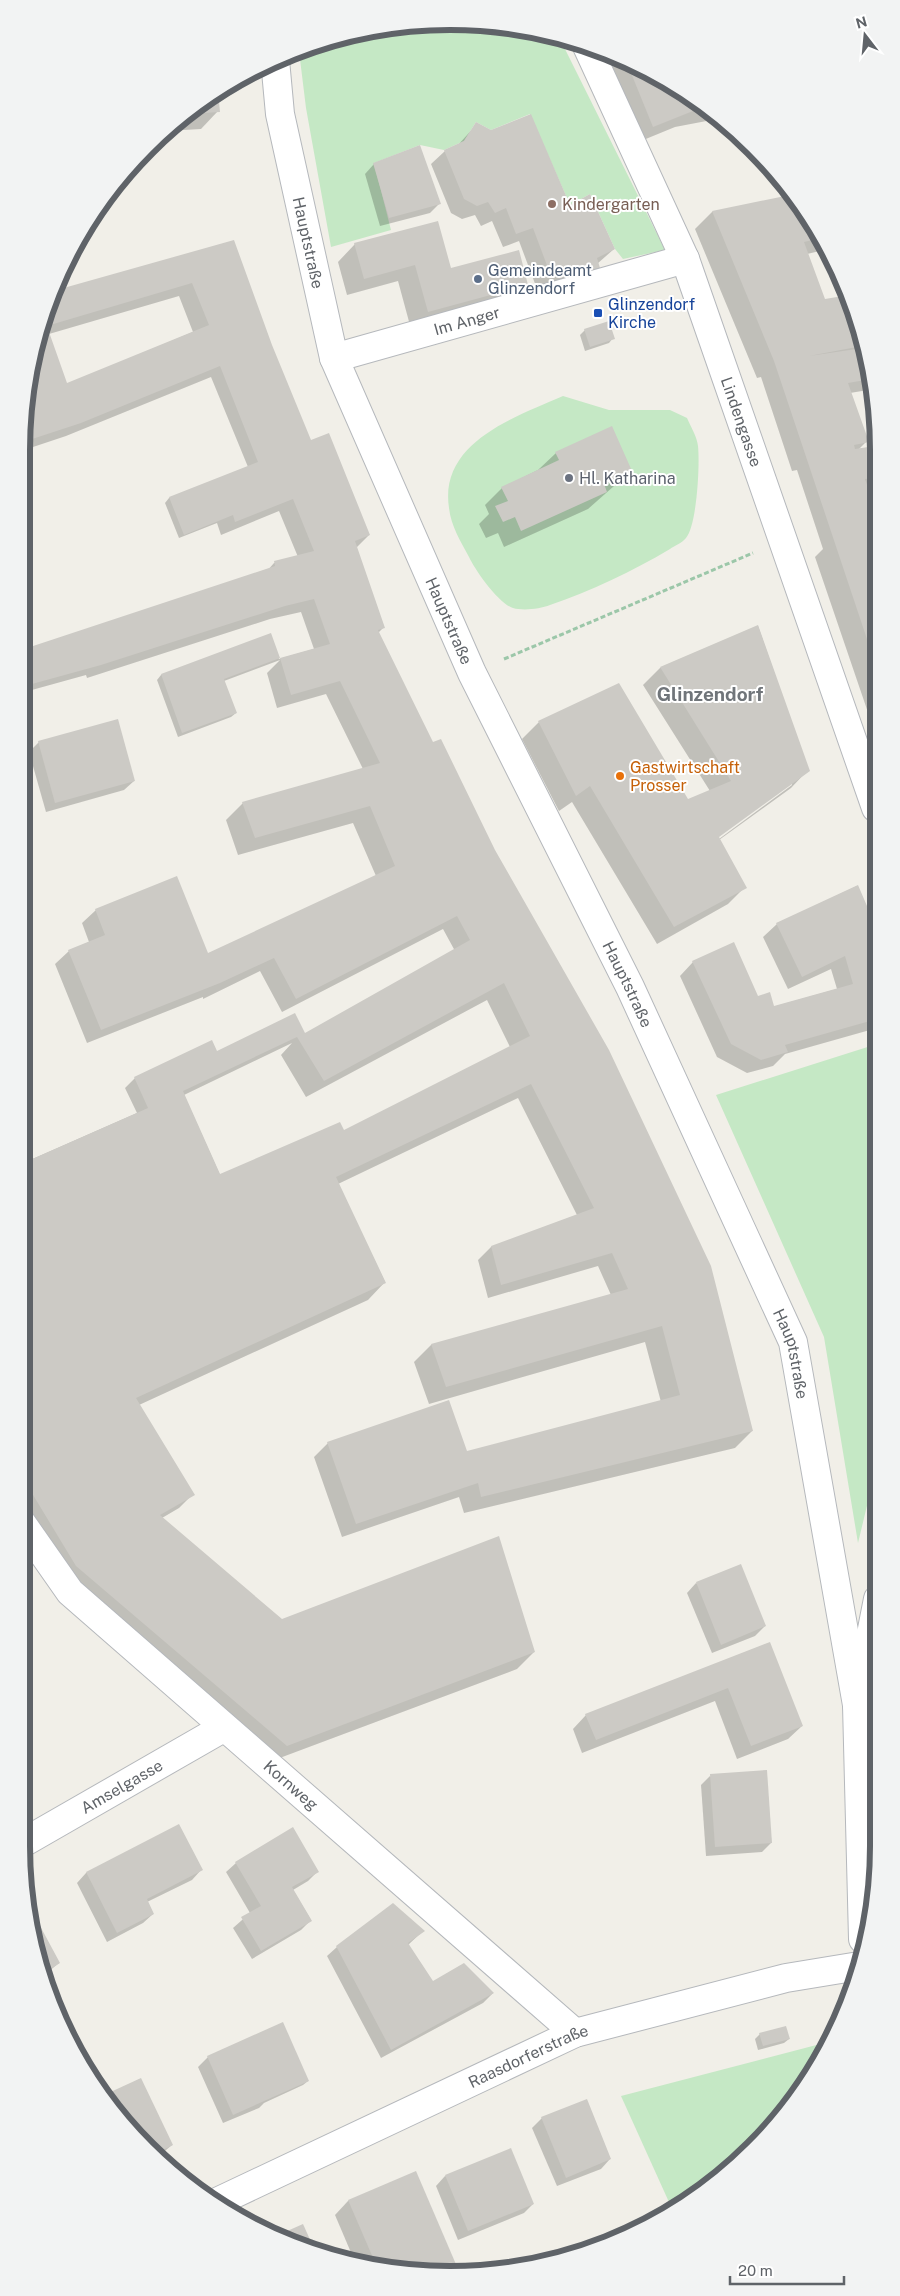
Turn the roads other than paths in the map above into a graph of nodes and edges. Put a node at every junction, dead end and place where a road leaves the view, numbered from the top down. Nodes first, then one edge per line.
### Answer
1 (591, 54) edge
2 (276, 68) edge
3 (685, 259) junction
4 (334, 358) junction
5 (870, 791) edge
6 (30, 1535) edge
7 (870, 1639) edge
8 (857, 1705) junction
9 (223, 1728) junction
10 (30, 1839) edge
11 (863, 1919) edge
12 (852, 1967) edge
13 (575, 2034) junction
14 (223, 2199) edge

1 - 3 street, Lindengasse
2 - 4 street, Hauptstraße
3 - 4 street, Im Anger
3 - 5 street, Lindengasse
4 - 8 street, Hauptstraße
6 - 9 street, Kornweg
7 - 8 street
8 - 11 street, Hauptstraße
9 - 10 street, Amselgasse
9 - 13 street, Kornweg
12 - 13 street, Raasdorferstraße
13 - 14 street, Raasdorferstraße

